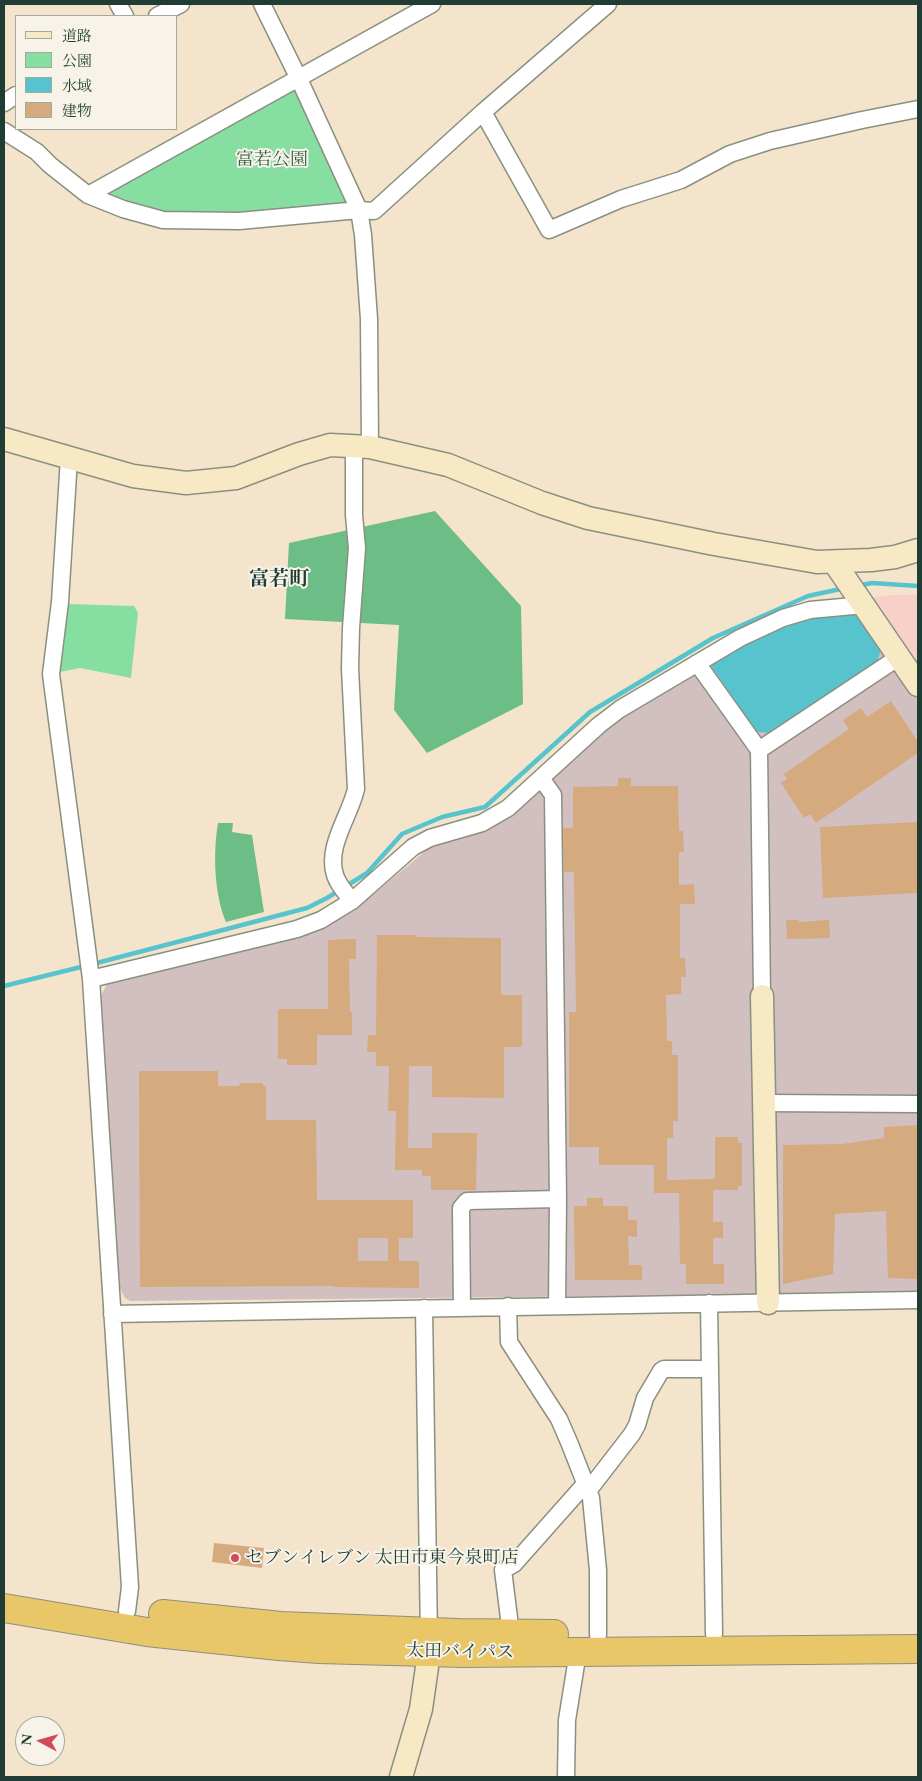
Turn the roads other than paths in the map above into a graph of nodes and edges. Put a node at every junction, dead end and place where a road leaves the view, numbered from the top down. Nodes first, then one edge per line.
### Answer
1 (118, 4) edge
2 (181, 4) edge
3 (262, 4) edge
4 (432, 4) edge
5 (608, 4) edge
6 (124, 15) edge
7 (159, 15) edge
8 (300, 78) junction
9 (15, 96) edge
10 (4, 102) edge
11 (918, 109) edge
12 (483, 112) junction
13 (4, 132) edge
14 (88, 194) junction
15 (359, 210) junction
16 (4, 440) edge
17 (362, 446) junction
18 (69, 458) junction
19 (918, 550) edge
20 (834, 562) junction
21 (856, 593) junction
22 (899, 657) junction
23 (697, 663) junction
24 (918, 685) edge
25 (759, 750) junction
26 (541, 778) junction
27 (345, 892) junction
28 (90, 968) junction
29 (762, 996) joint
30 (765, 1103) junction
31 (918, 1104) edge
32 (558, 1199) junction
33 (918, 1300) edge
34 (709, 1303) junction
35 (768, 1303) junction
36 (508, 1306) junction
37 (557, 1306) junction
38 (462, 1307) junction
39 (424, 1308) junction
40 (112, 1314) junction
41 (710, 1369) junction
42 (586, 1488) junction
43 (4, 1589) edge
44 (4, 1608) edge
45 (127, 1611) junction
46 (918, 1631) edge
47 (510, 1634) junction
48 (714, 1634) junction
49 (429, 1642) junction
50 (588, 1644) junction
51 (918, 1649) edge
52 (401, 1777) edge
53 (566, 1777) edge

1 - 6 street
2 - 7 street
3 - 8 street
4 - 8 street
5 - 12 street
8 - 14 street
8 - 15 street
9 - 10 street
11 - 12 street
12 - 15 street
13 - 14 street
14 - 15 street
15 - 17 street
16 - 18 street
17 - 18 street
17 - 20 street
17 - 27 street
18 - 28 street
19 - 20 street
20 - 21 street
21 - 22 street
21 - 23 street
22 - 24 street
22 - 25 street
23 - 25 street
23 - 26 street
25 - 29 street
26 - 27 street
26 - 32 street
27 - 28 street
28 - 40 street
29 - 30 street
30 - 31 street
30 - 35 street
32 - 37 street
32 - 38 street
33 - 35 street
34 - 35 street
34 - 37 street
34 - 41 street
36 - 37 street
36 - 38 street
36 - 42 street
38 - 39 street
39 - 40 street
39 - 49 street
40 - 45 street
41 - 42 street
41 - 48 street
42 - 47 street
42 - 50 street
43 - 45 highway, 太田バイパス
44 - 49 highway, 太田バイパス
45 - 49 highway, 太田バイパス
46 - 48 highway, 太田バイパス
47 - 49 highway, 太田バイパス
47 - 50 highway, 太田バイパス
48 - 50 highway, 太田バイパス
49 - 50 highway, 太田バイパス
49 - 52 street
50 - 51 highway, 太田バイパス
50 - 53 street

